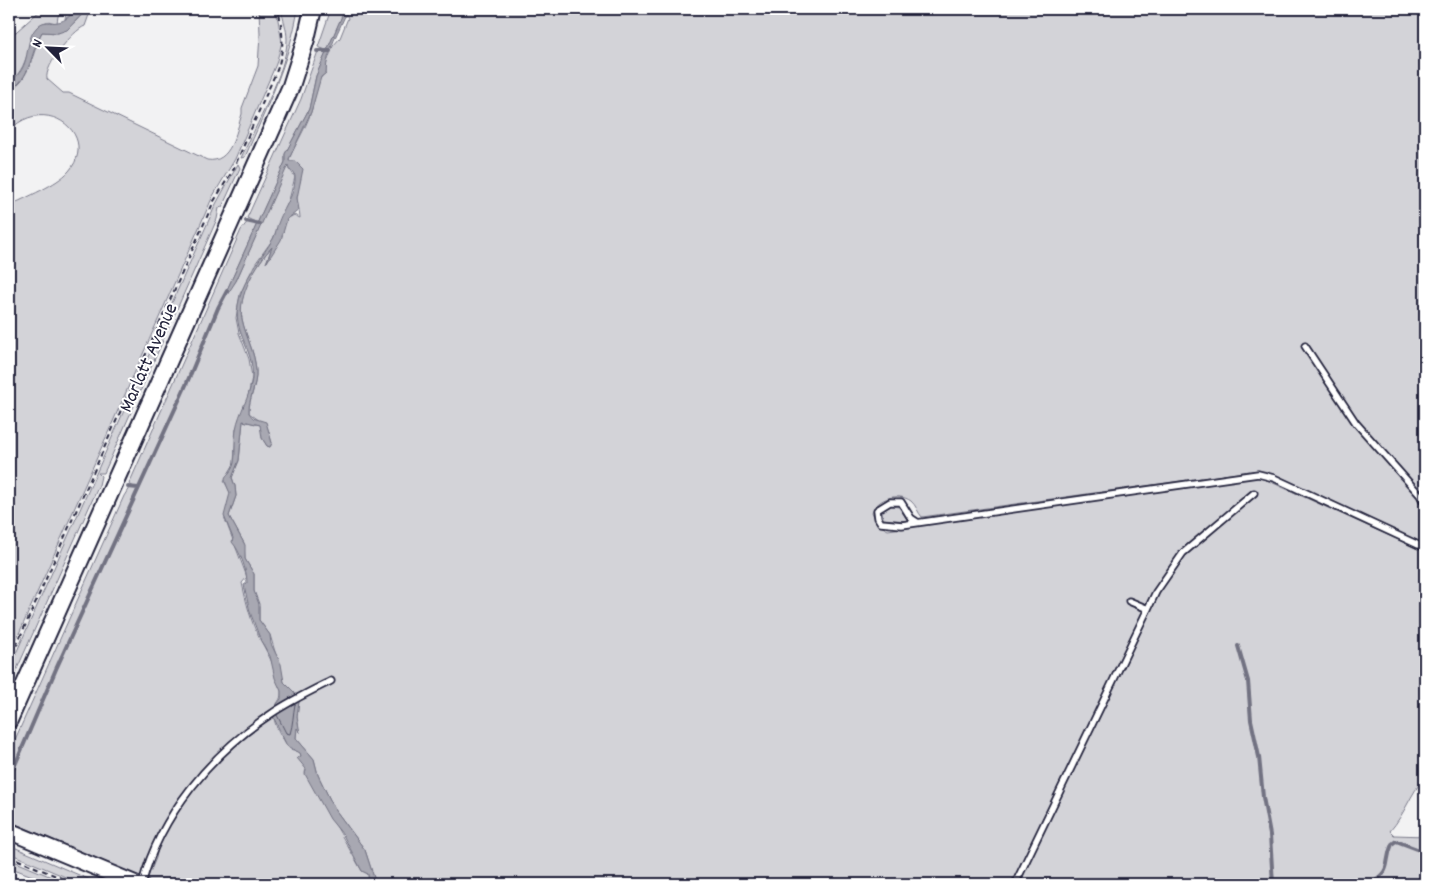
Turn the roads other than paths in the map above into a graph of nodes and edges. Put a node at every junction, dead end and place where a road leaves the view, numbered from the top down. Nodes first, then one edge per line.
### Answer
1 (313, 9) edge
2 (1305, 346) dead end
3 (1254, 493) dead end
4 (1425, 504) edge
5 (917, 522) junction
6 (1425, 548) edge
7 (1129, 601) dead end
8 (1148, 609) junction
9 (331, 681) dead end
10 (9, 720) edge
11 (9, 831) edge
12 (136, 884) edge
13 (142, 884) edge
14 (1016, 884) edge

1 - 10 main road, Marlatt Avenue
2 - 4 lane
3 - 8 lane
5 - 5 lane
5 - 6 lane
7 - 8 lane
8 - 14 lane
9 - 13 lane
11 - 12 street

